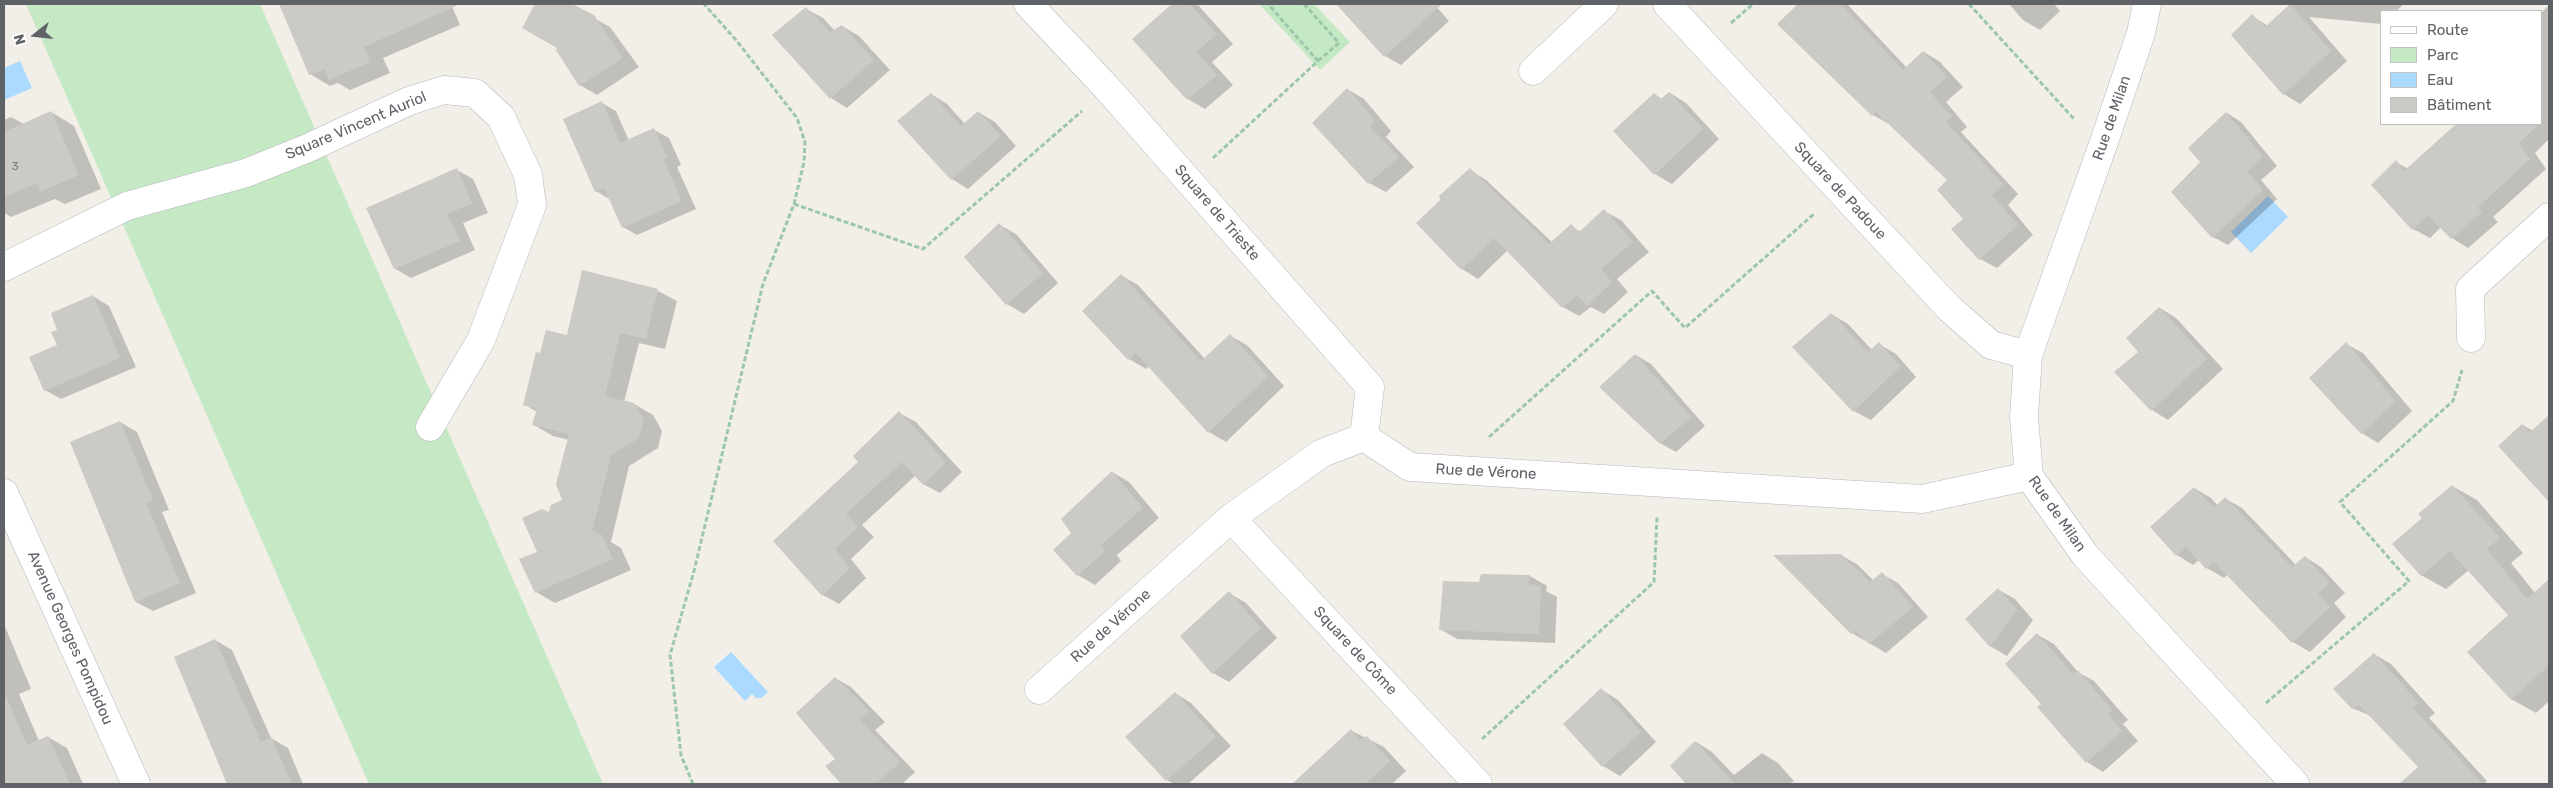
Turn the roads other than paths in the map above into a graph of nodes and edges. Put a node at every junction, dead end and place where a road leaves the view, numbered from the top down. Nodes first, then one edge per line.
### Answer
1 (1028, 4) edge
2 (1604, 4) edge
3 (1668, 4) edge
4 (2148, 4) edge
5 (2163, 4) edge
6 (2141, 33) junction
7 (1533, 71) dead end
8 (2549, 217) edge
9 (4, 268) edge
10 (2471, 338) road end
11 (2028, 354) junction
12 (430, 427) dead end
13 (1364, 437) junction
14 (2029, 476) junction
15 (4, 492) edge
16 (1231, 518) junction
17 (1040, 690) dead end
18 (136, 784) edge
19 (1478, 784) edge
20 (2295, 784) edge

1 - 13 street, Square de Trieste
2 - 7 street
3 - 11 street, Square de Padoue
4 - 6 street, Rue de Milan
5 - 6 street, Rue de Milan
6 - 11 street, Rue de Milan
8 - 10 street
9 - 12 street, Square Vincent Auriol
11 - 14 street, Rue de Milan
13 - 14 street, Rue de Vérone
13 - 16 street, Rue de Vérone
14 - 20 street, Rue de Milan
15 - 18 street, Avenue Georges Pompidou
16 - 17 street, Rue de Vérone
16 - 19 street, Square de Côme

